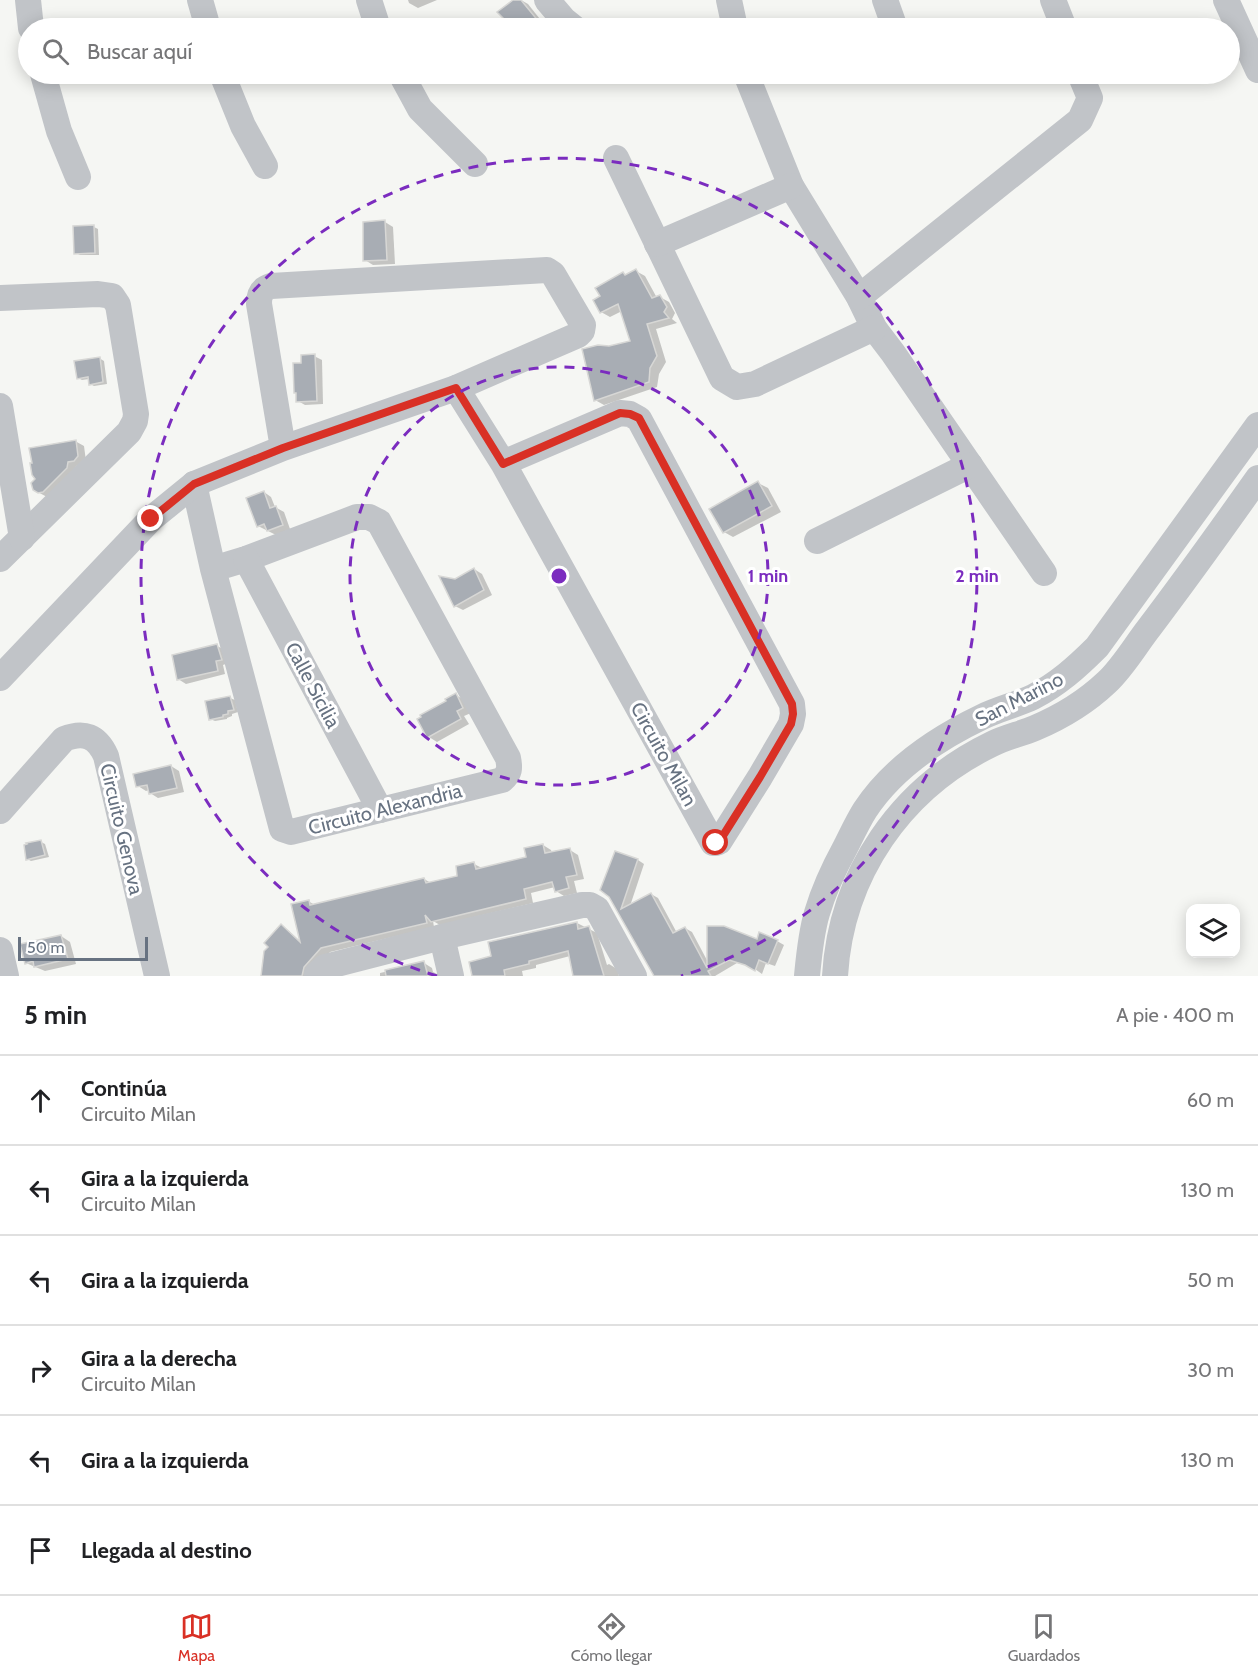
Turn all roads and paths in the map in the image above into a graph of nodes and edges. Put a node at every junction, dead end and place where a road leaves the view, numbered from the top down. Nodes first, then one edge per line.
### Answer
1 (28, 0) edge
2 (200, 0) edge
3 (369, 0) edge
4 (547, 0) edge
5 (729, 0) edge
6 (885, 0) edge
7 (1053, 0) edge
8 (1226, 0) edge
9 (30, 18) edge
10 (205, 18) edge
11 (375, 18) edge
12 (562, 18) edge
13 (733, 18) edge
14 (891, 18) edge
15 (1060, 18) edge
16 (1234, 18) edge
17 (1240, 31) edge
18 (1258, 70) edge
19 (46, 84) edge
20 (226, 84) edge
21 (406, 84) edge
22 (750, 84) edge
23 (1084, 84) edge
24 (616, 158) dead end
25 (475, 164) dead end
26 (265, 166) dead end
27 (78, 177) dead end
28 (791, 186) junction
29 (657, 244) junction
30 (859, 297) junction
31 (0, 298) edge
32 (874, 328) junction
33 (456, 388) junction
34 (0, 406) edge
35 (1258, 425) edge
36 (283, 448) junction
37 (503, 464) junction
38 (970, 465) junction
39 (1258, 478) edge
40 (194, 484) junction
41 (22, 538) junction
42 (817, 541) dead end
43 (0, 559) edge
44 (246, 559) junction
45 (213, 569) junction
46 (1044, 573) dead end
47 (0, 678) edge
48 (380, 810) junction
49 (0, 812) edge
50 (442, 937) junction
51 (0, 950) edge
52 (6, 976) edge
53 (157, 976) edge
54 (317, 976) edge
55 (451, 976) edge
56 (634, 976) edge
57 (807, 976) edge
58 (835, 976) edge

1 - 9 street
2 - 10 street
3 - 11 street
4 - 12 street
5 - 13 street
6 - 14 street
7 - 15 street
8 - 16 street
17 - 18 street
19 - 27 street
20 - 26 street
21 - 25 street
22 - 28 street
23 - 30 street
24 - 29 street
28 - 29 street
28 - 30 street
29 - 32 street
30 - 32 street
31 - 41 street
32 - 38 street
33 - 36 street
33 - 36 street
33 - 37 street, Circuito Milan
34 - 41 street
35 - 57 street, San Marino
36 - 40 street
37 - 37 street, Circuito Milan
38 - 42 street
38 - 46 street
39 - 58 street, San Marino
40 - 45 street, Circuito Alexandria
40 - 47 street
41 - 43 street
44 - 45 street
44 - 48 street, Calle Sicilia
44 - 48 street, Circuito Alexandria
45 - 48 street, Circuito Alexandria
49 - 53 street, Circuito Genova
50 - 54 street
50 - 55 street
50 - 56 street
51 - 52 street

